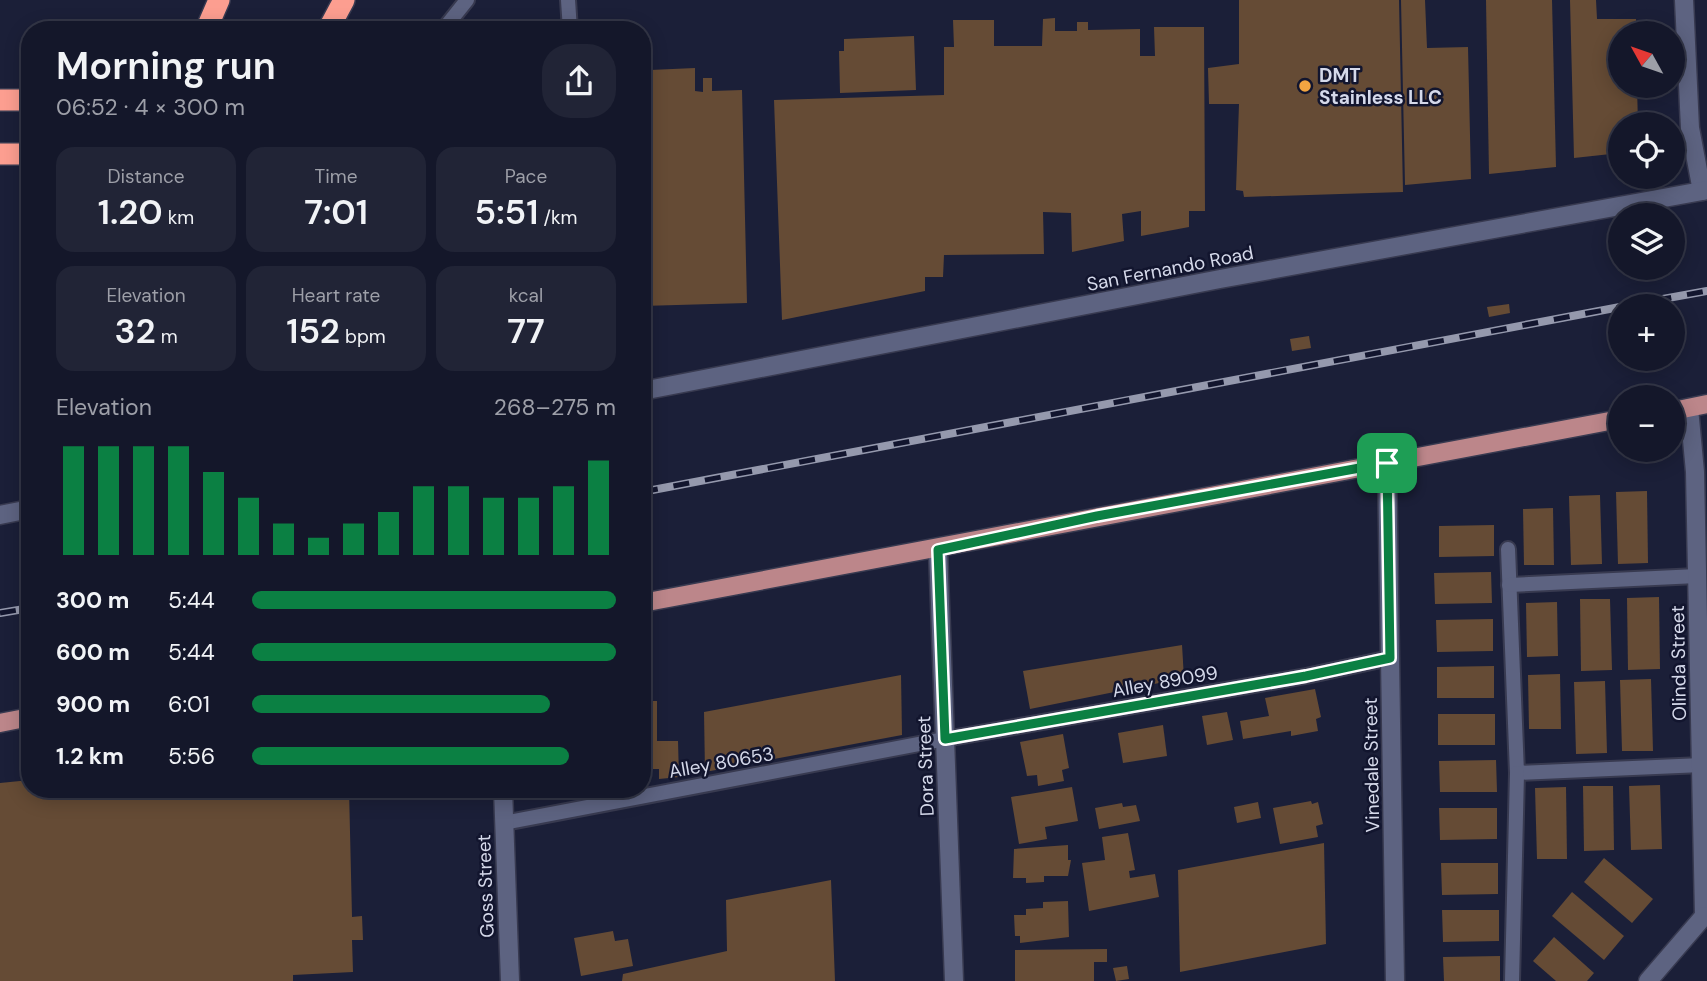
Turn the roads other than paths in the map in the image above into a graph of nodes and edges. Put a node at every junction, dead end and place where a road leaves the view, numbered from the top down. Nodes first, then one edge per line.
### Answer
1 (219, 0) edge
2 (344, 0) edge
3 (467, 0) edge
4 (568, 0) edge
5 (1684, 0) edge
6 (210, 21) edge
7 (333, 21) edge
8 (450, 21) edge
9 (569, 21) edge
10 (0, 100) edge
11 (21, 100) edge
12 (0, 154) edge
13 (21, 154) edge
14 (1705, 190) edge
15 (651, 389) edge
16 (1690, 408) edge
17 (1608, 421) edge
18 (1387, 463) junction
19 (21, 511) edge
20 (0, 515) edge
21 (1508, 549) dead end
22 (938, 550) junction
23 (1697, 576) junction
24 (1509, 585) junction
25 (651, 601) edge
26 (1390, 658) junction
27 (21, 719) edge
28 (0, 723) edge
29 (945, 739) junction
30 (1702, 765) junction
31 (1517, 773) junction
32 (651, 795) edge
33 (503, 798) edge
34 (635, 798) edge
35 (504, 823) junction
36 (1705, 918) edge
37 (510, 981) edge
38 (954, 981) edge
39 (1395, 981) edge
40 (1512, 981) edge
41 (1648, 981) edge

1 - 6 highway
2 - 7 highway
3 - 8 lane
4 - 9 lane
5 - 14 street
10 - 11 highway
12 - 13 highway
14 - 15 street, San Fernando Road
16 - 23 street, Olinda Street
17 - 18 main road
18 - 22 main road
18 - 26 street, Vinedale Street
19 - 20 street
21 - 24 lane
22 - 25 main road
22 - 29 street, Dora Street
23 - 24 lane
23 - 30 street, Olinda Street
24 - 31 lane
26 - 29 lane, Alley 89099
26 - 39 street, Vinedale Street
27 - 28 main road
29 - 32 lane, Alley 80653
29 - 38 street, Dora Street
30 - 31 lane
30 - 36 street, Olinda Street
31 - 40 lane
33 - 35 street, Goss Street
34 - 35 lane, Alley 80653
35 - 37 street, Goss Street
36 - 41 street

